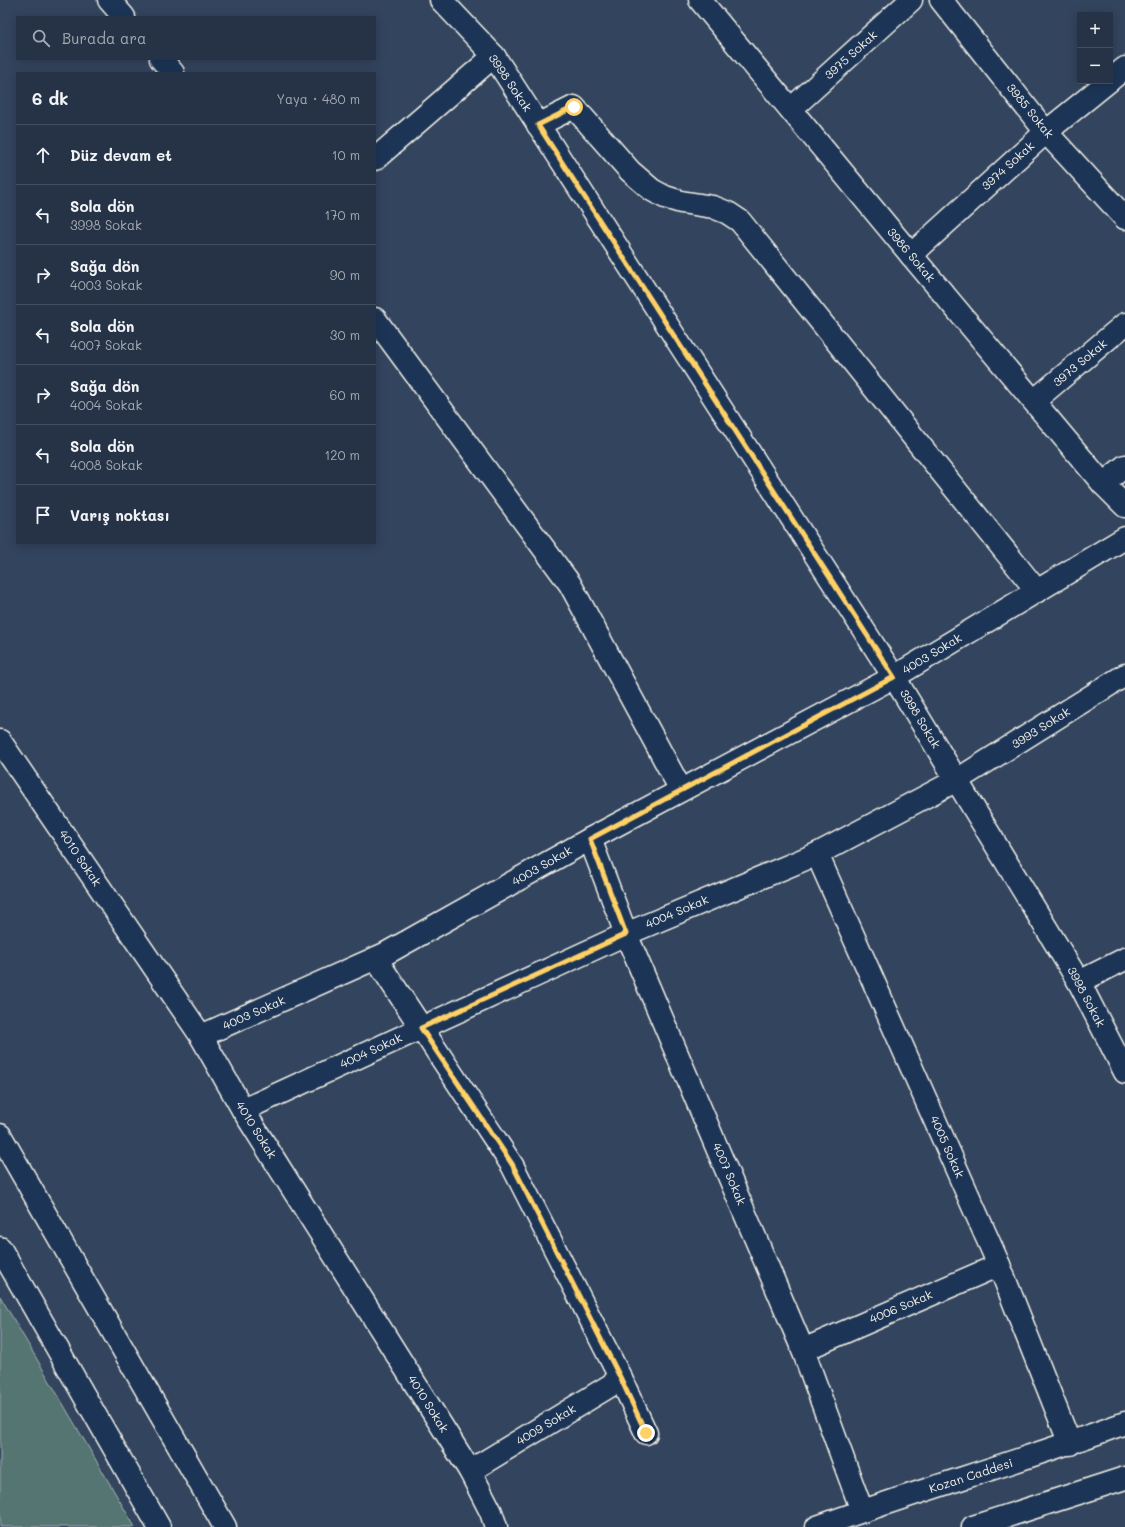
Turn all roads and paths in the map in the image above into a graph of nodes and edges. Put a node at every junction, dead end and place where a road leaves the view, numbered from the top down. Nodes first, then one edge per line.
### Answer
1 (109, 0) edge
2 (441, 0) edge
3 (700, 0) edge
4 (911, 0) edge
5 (941, 0) edge
6 (123, 16) edge
7 (494, 56) junction
8 (162, 60) edge
9 (1125, 68) edge
10 (172, 72) edge
11 (1113, 78) edge
12 (1105, 84) edge
13 (791, 109) junction
14 (538, 125) junction
15 (1046, 132) junction
16 (376, 158) edge
17 (1125, 218) edge
18 (911, 255) junction
19 (376, 320) edge
20 (1125, 324) edge
21 (1034, 401) junction
22 (1125, 466) edge
23 (1103, 484) junction
24 (1125, 506) edge
25 (1125, 538) edge
26 (1037, 591) junction
27 (1125, 675) edge
28 (894, 677) junction
29 (0, 741) edge
30 (957, 780) junction
31 (681, 790) junction
32 (590, 839) junction
33 (817, 854) junction
34 (626, 934) junction
35 (376, 959) junction
36 (1125, 959) edge
37 (1079, 982) junction
38 (421, 1028) junction
39 (201, 1036) junction
40 (1125, 1072) edge
41 (243, 1110) junction
42 (0, 1134) edge
43 (0, 1248) edge
44 (999, 1265) junction
45 (803, 1350) junction
46 (621, 1379) junction
47 (1125, 1424) edge
48 (646, 1433) dead end
49 (1070, 1444) junction
50 (470, 1471) junction
51 (1125, 1478) edge
52 (862, 1511) junction
53 (159, 1527) edge
54 (225, 1527) edge
55 (496, 1527) edge
56 (817, 1527) edge
57 (973, 1527) edge

1 - 6 main road
2 - 7 main road, 3998 Sokak
3 - 13 main road, 3986 Sokak
4 - 13 main road, 3975 Sokak
5 - 15 main road, 3985 Sokak
7 - 14 main road, 3998 Sokak
7 - 16 main road
8 - 10 main road
9 - 11 main road, 3974 Sokak
12 - 15 main road, 3974 Sokak
13 - 18 main road, 3986 Sokak
14 - 26 main road
14 - 28 main road, 3998 Sokak
15 - 17 main road, 3985 Sokak
15 - 18 main road, 3974 Sokak
18 - 21 main road, 3986 Sokak
19 - 31 main road
20 - 21 main road, 3973 Sokak
21 - 23 main road, 3986 Sokak
22 - 23 main road
23 - 24 main road, 3986 Sokak
25 - 26 main road, 4003 Sokak
26 - 28 main road, 4003 Sokak
27 - 30 main road, 3993 Sokak
28 - 30 main road, 3998 Sokak
28 - 31 main road, 4003 Sokak
29 - 39 main road, 4010 Sokak
30 - 33 main road, 4004 Sokak
30 - 37 main road, 3998 Sokak
31 - 32 main road, 4003 Sokak
32 - 34 main road, 4007 Sokak
32 - 35 main road, 4003 Sokak
33 - 34 main road, 4004 Sokak
33 - 44 main road, 4005 Sokak
34 - 38 main road, 4004 Sokak
34 - 45 main road, 4007 Sokak
35 - 38 main road
35 - 39 main road, 4003 Sokak
36 - 37 main road
37 - 40 main road, 3998 Sokak
38 - 41 main road, 4004 Sokak
38 - 46 main road
39 - 41 main road, 4010 Sokak
41 - 50 main road, 4010 Sokak
42 - 54 main road
43 - 53 main road
44 - 45 main road, 4006 Sokak
44 - 49 main road, 4005 Sokak
45 - 52 main road, 4007 Sokak
46 - 48 main road
46 - 50 main road, 4009 Sokak
47 - 49 main road, Kozan Caddesi
49 - 52 main road, Kozan Caddesi
50 - 55 main road, 4010 Sokak
51 - 57 main road
52 - 56 main road, Kozan Caddesi

